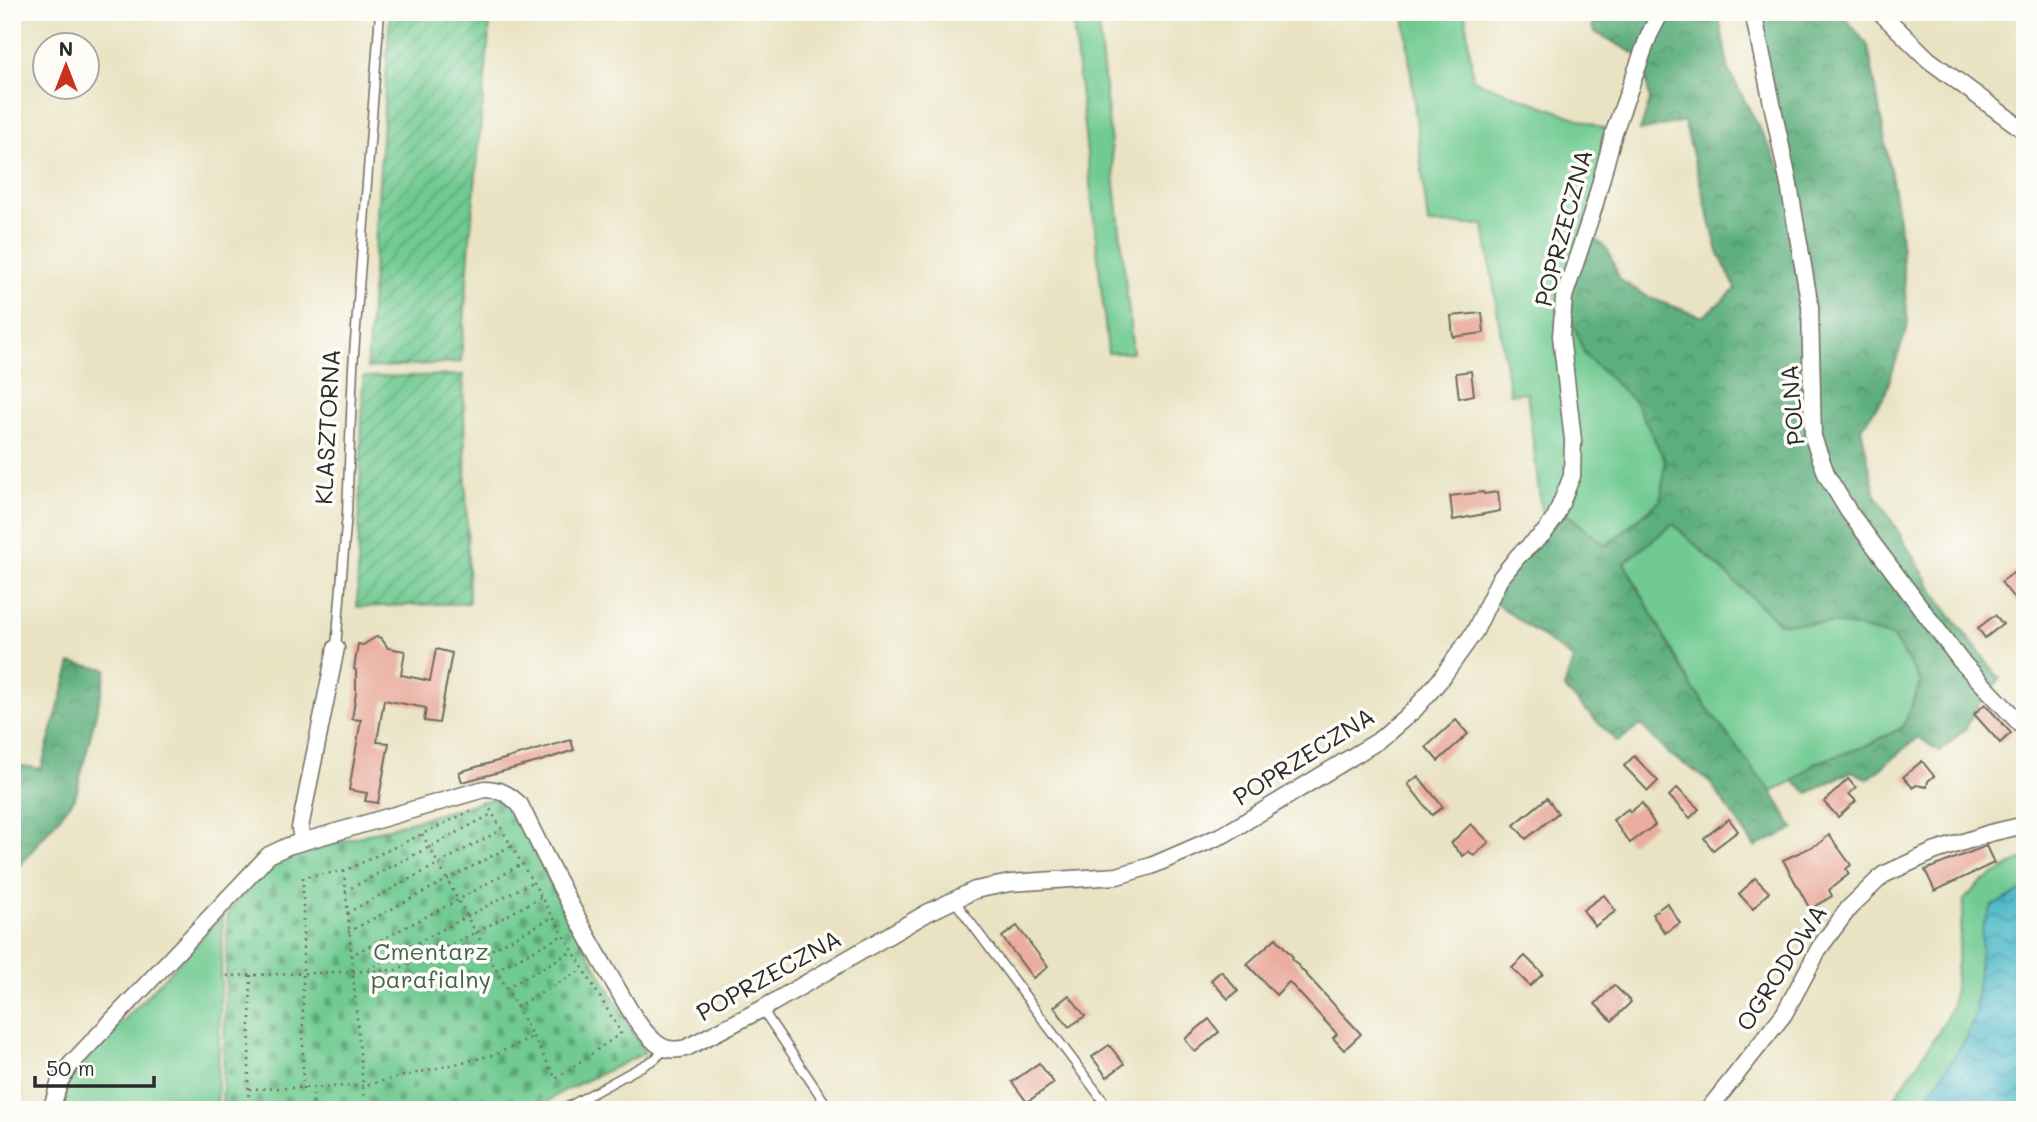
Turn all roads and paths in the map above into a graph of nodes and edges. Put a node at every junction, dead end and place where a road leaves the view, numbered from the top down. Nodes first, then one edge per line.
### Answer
1 (380, 12) edge
2 (1661, 12) edge
3 (1753, 12) edge
4 (1880, 12) edge
5 (2025, 131) edge
6 (336, 648) joint
7 (2025, 729) edge
8 (486, 804) dead end
9 (476, 809) dead end
10 (492, 814) junction
11 (2025, 825) edge
12 (502, 830) junction
13 (422, 834) junction
14 (302, 842) junction
15 (511, 846) junction
16 (430, 848) junction
17 (438, 863) junction
18 (522, 864) junction
19 (344, 871) junction
20 (447, 881) junction
21 (532, 882) junction
22 (345, 891) junction
23 (541, 897) junction
24 (954, 900) junction
25 (458, 901) junction
26 (347, 914) junction
27 (552, 917) junction
28 (467, 918) junction
29 (348, 932) junction
30 (475, 933) junction
31 (563, 935) junction
32 (573, 951) junction
33 (486, 953) junction
34 (350, 956) junction
35 (583, 969) junction
36 (496, 970) junction
37 (351, 971) junction
38 (365, 971) junction
39 (302, 973) junction
40 (251, 975) junction
41 (227, 976) dead end
42 (506, 988) junction
43 (516, 1007) junction
44 (762, 1009) junction
45 (533, 1037) junction
46 (665, 1049) junction
47 (362, 1086) junction
48 (249, 1089) junction
49 (303, 1089) junction
50 (314, 1089) junction
51 (51, 1110) edge
52 (248, 1110) edge
53 (312, 1110) edge
54 (365, 1110) edge
55 (562, 1110) edge
56 (830, 1110) edge
57 (1110, 1110) edge
58 (1708, 1110) edge

1 - 6 lane, KLASZTORNA
2 - 24 street, POPRZECZNA
3 - 7 street, POLNA
4 - 5 street
6 - 14 street, KLASZTORNA
8 - 10 path
9 - 13 path
10 - 12 path
10 - 16 path
11 - 58 street, OGRODOWA
12 - 15 path
12 - 17 path
13 - 16 path
13 - 19 path
14 - 46 street
14 - 51 street
15 - 18 path
15 - 20 path
16 - 17 path
16 - 22 path
17 - 20 path
17 - 26 path
18 - 21 path
18 - 25 path
19 - 22 path
19 - 39 path
20 - 25 path
20 - 29 path
21 - 23 path
21 - 28 path
22 - 26 path
23 - 27 path
23 - 30 path
24 - 44 street, POPRZECZNA
24 - 57 lane
25 - 28 path
25 - 34 path
26 - 29 path
27 - 31 path
27 - 33 path
28 - 30 path
28 - 38 path
29 - 34 path
30 - 33 path
30 - 38 path
31 - 32 path
31 - 36 path
32 - 35 path
32 - 42 path
33 - 36 path
34 - 37 path
35 - 43 path
35 - 45 path
36 - 42 path
37 - 38 path
37 - 39 path
37 - 47 path
39 - 40 path
39 - 49 path
40 - 41 path
40 - 48 path
42 - 43 path
43 - 45 path
44 - 46 street, POPRZECZNA
44 - 56 lane
45 - 47 path
46 - 55 lane
47 - 50 path
47 - 54 path
48 - 49 path
48 - 52 path
49 - 50 path
50 - 53 path

